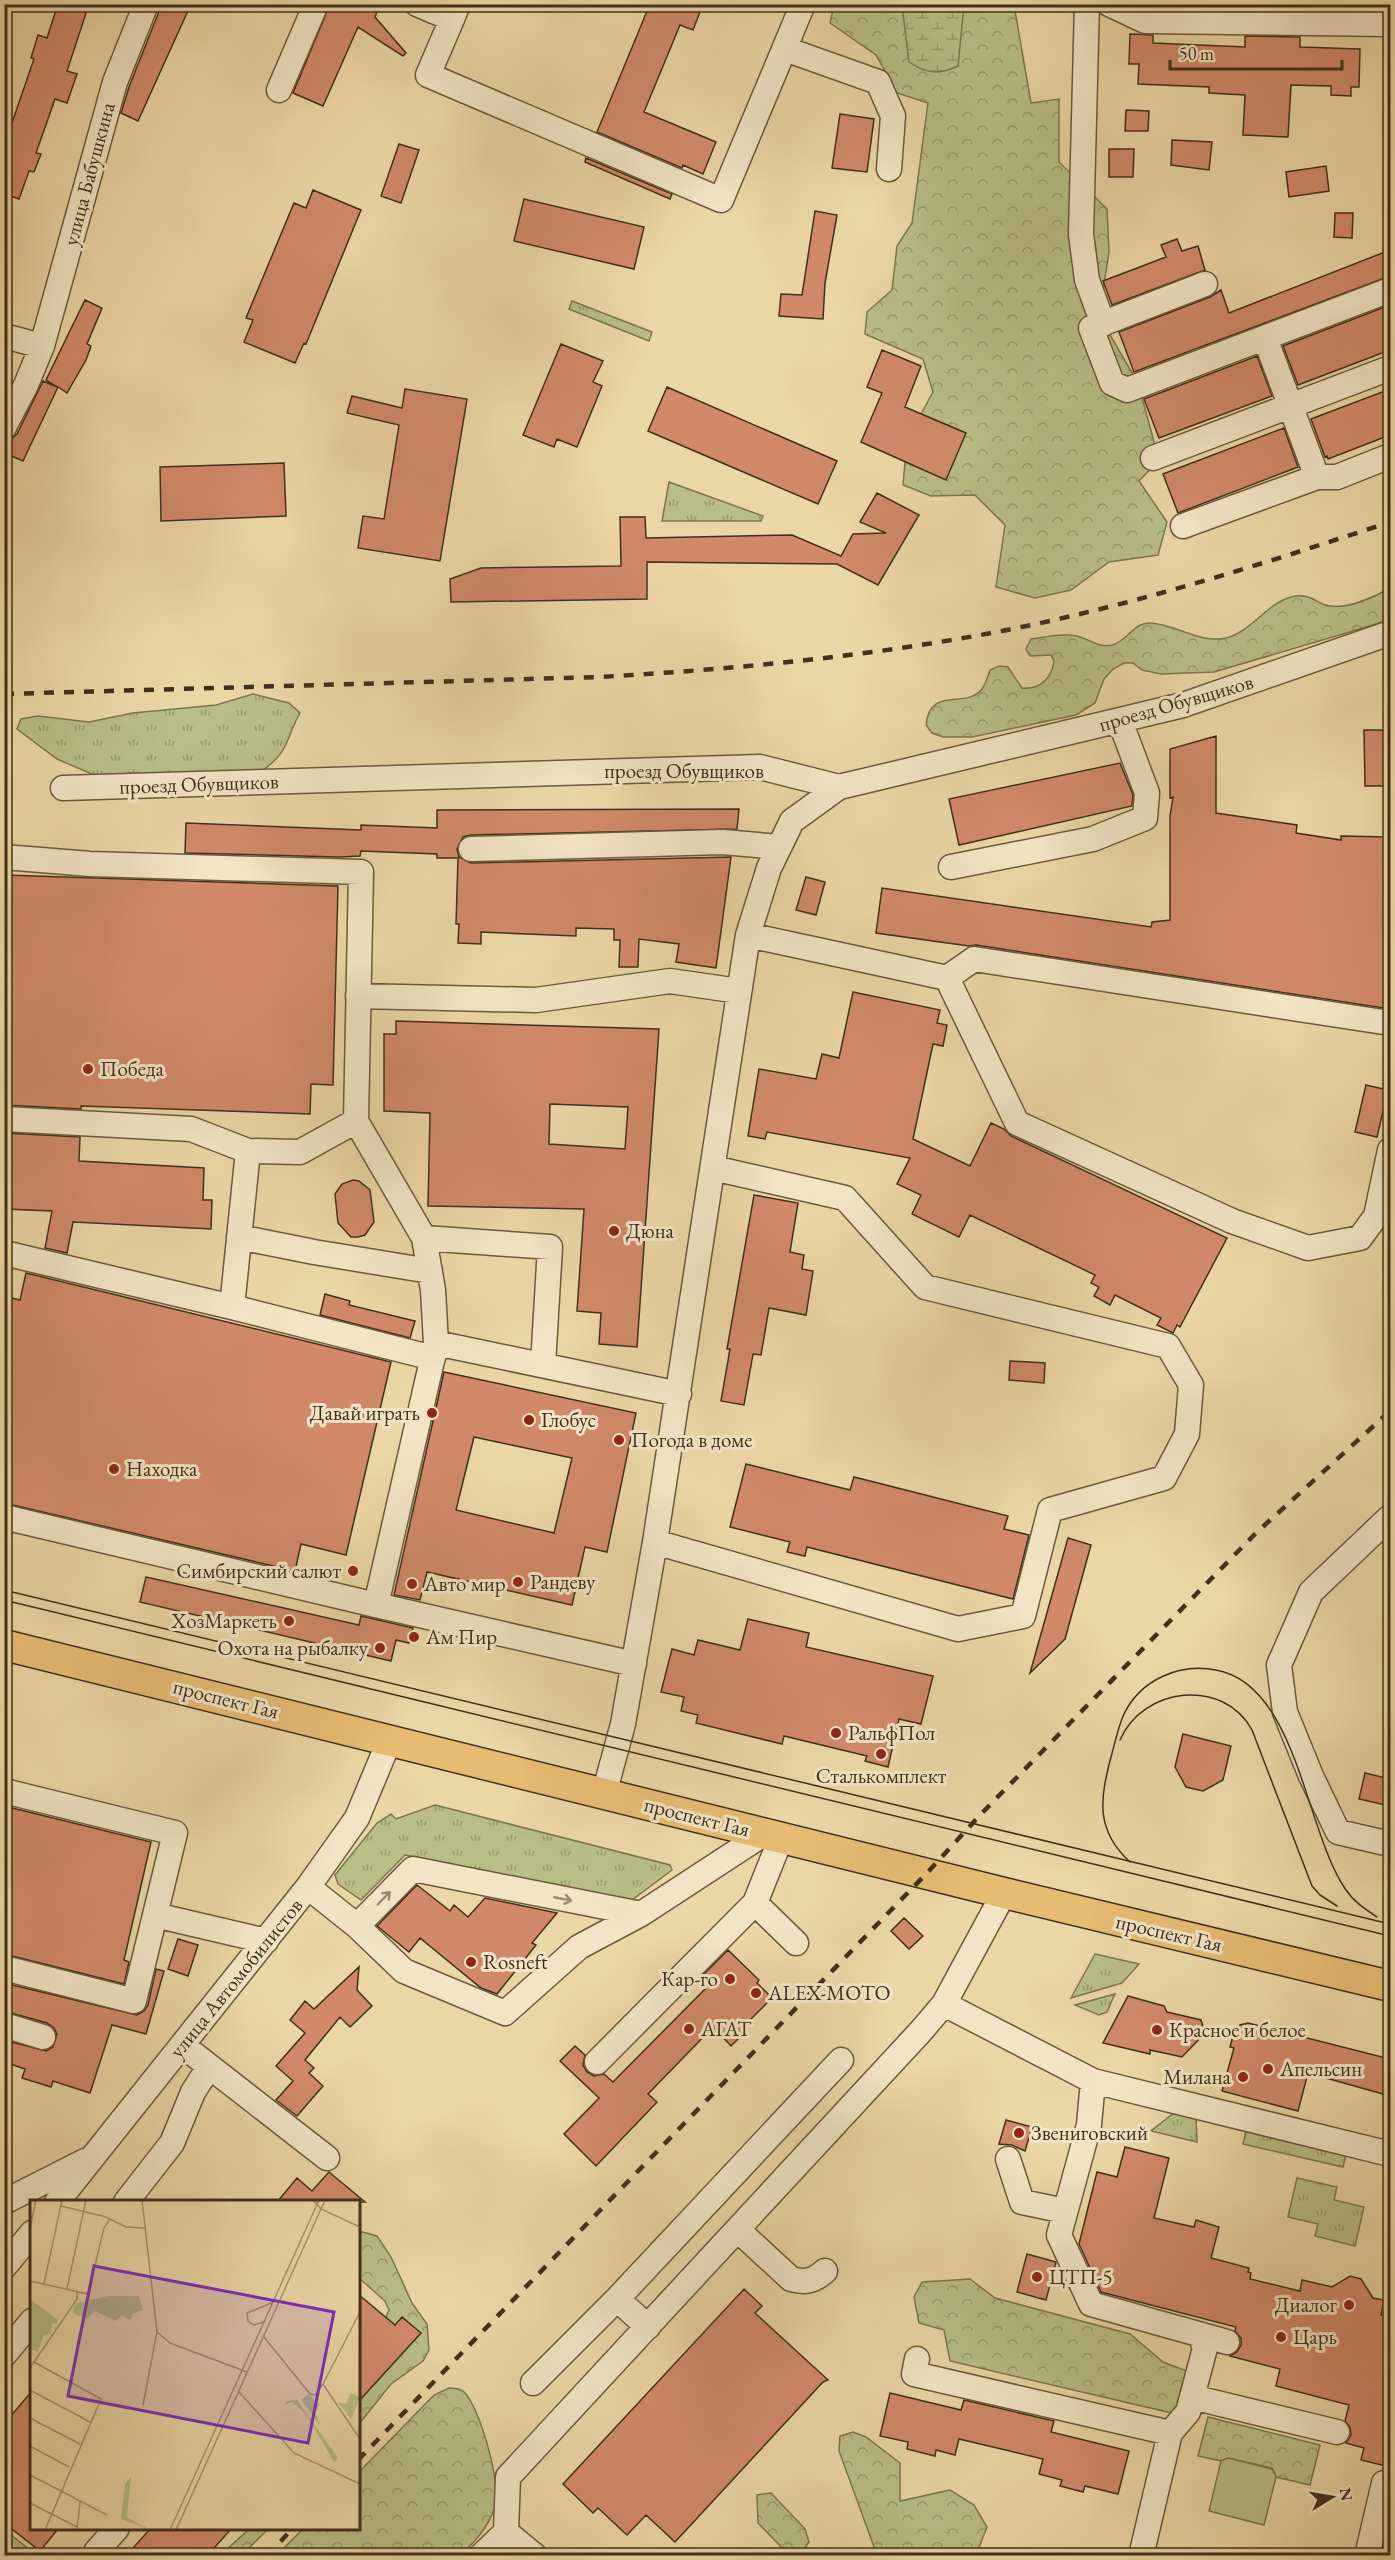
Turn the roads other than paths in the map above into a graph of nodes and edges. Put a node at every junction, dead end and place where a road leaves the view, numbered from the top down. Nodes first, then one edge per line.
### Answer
1 (146, 4) edge
2 (316, 4) edge
3 (417, 4) edge
4 (803, 4) edge
5 (1087, 4) edge
6 (1109, 4) edge
7 (455, 12) edge
8 (1390, 24) edge
9 (784, 49) junction
10 (279, 90) dead end
11 (889, 169) dead end
12 (1205, 284) dead end
13 (1390, 290) edge
14 (1103, 324) junction
15 (4, 336) edge
16 (1265, 338) junction
17 (42, 346) junction
18 (1390, 368) edge
19 (1291, 406) junction
20 (4, 427) edge
21 (1390, 456) edge
22 (1153, 458) dead end
23 (1317, 477) junction
24 (1183, 526) dead end
25 (1390, 633) edge
26 (1120, 720) junction
27 (839, 787) junction
28 (63, 788) dead end
29 (779, 847) junction
30 (471, 849) dead end
31 (4, 857) edge
32 (951, 867) dead end
33 (748, 935) junction
34 (947, 978) junction
35 (739, 991) junction
36 (358, 996) junction
37 (1390, 1023) edge
38 (4, 1119) edge
39 (356, 1121) junction
40 (1390, 1150) edge
41 (248, 1152) junction
42 (712, 1168) junction
43 (239, 1238) junction
44 (424, 1238) junction
45 (4, 1253) edge
46 (430, 1271) junction
47 (232, 1307) junction
48 (434, 1350) junction
49 (543, 1365) junction
50 (679, 1394) junction
51 (4, 1517) edge
52 (1390, 1517) edge
53 (655, 1542) junction
54 (376, 1605) junction
55 (4, 1645) edge
56 (634, 1664) junction
57 (390, 1739) junction
58 (4, 1791) edge
59 (604, 1794) junction
60 (773, 1835) junction
61 (1390, 1844) edge
62 (308, 1887) junction
63 (1004, 1893) junction
64 (755, 1903) junction
65 (641, 1914) junction
66 (155, 1915) junction
67 (357, 1926) junction
68 (266, 1941) junction
69 (796, 1943) dead end
70 (4, 1968) edge
71 (1390, 1986) edge
72 (944, 2004) junction
73 (4, 2025) edge
74 (44, 2037) dead end
75 (182, 2045) junction
76 (840, 2060) dead end
77 (597, 2062) dead end
78 (209, 2067) junction
79 (1093, 2081) junction
80 (1390, 2154) edge
81 (92, 2158) junction
82 (327, 2158) dead end
83 (1008, 2159) dead end
84 (59, 2200) edge
85 (128, 2200) edge
86 (4, 2202) edge
87 (1065, 2211) junction
88 (739, 2231) junction
89 (30, 2235) edge
90 (4, 2267) edge
91 (825, 2271) dead end
92 (617, 2299) junction
93 (30, 2323) edge
94 (648, 2327) junction
95 (1200, 2335) junction
96 (1227, 2342) dead end
97 (4, 2355) edge
98 (917, 2359) dead end
99 (533, 2383) dead end
100 (1192, 2397) junction
101 (1337, 2432) dead end
102 (1170, 2433) junction
103 (1384, 2483) dead end
104 (116, 2530) edge
105 (506, 2532) junction
106 (96, 2552) dead end
107 (481, 2556) edge
108 (535, 2556) edge
109 (1141, 2556) edge
110 (1367, 2556) edge

1 - 17 street, улица Бабушкина
2 - 10 street
3 - 7 street
4 - 9 street
5 - 14 street
6 - 8 street
7 - 9 street
9 - 11 street
12 - 14 street
13 - 16 street
14 - 16 street
15 - 17 street
16 - 19 street
17 - 20 street, улица Бабушкина
18 - 19 street
19 - 22 street
19 - 23 street
21 - 23 street
23 - 24 street
25 - 26 street, проезд Обувщиков
26 - 27 street, проезд Обувщиков
26 - 32 street
27 - 28 street, проезд Обувщиков
27 - 29 street
29 - 30 street
29 - 33 street
31 - 36 street
33 - 34 street
33 - 35 street
34 - 37 street
34 - 40 street
35 - 36 street
35 - 42 street
36 - 39 street
38 - 41 street
39 - 41 street
39 - 44 street
41 - 43 street
42 - 50 street
42 - 53 street
43 - 46 street
43 - 47 street
44 - 46 street
44 - 49 street
45 - 47 street
46 - 48 street
47 - 48 street
48 - 49 street
48 - 54 street
49 - 50 street
50 - 53 street
51 - 54 street
52 - 61 street
53 - 56 street
54 - 56 street
55 - 57 main road, проспект Гая
56 - 59 street
57 - 59 main road, проспект Гая
57 - 62 street, улица Автомобилистов
58 - 66 street
59 - 60 main road, проспект Гая
60 - 63 main road, проспект Гая
60 - 64 street
60 - 65 street
62 - 67 street
62 - 68 street, улица Автомобилистов
63 - 71 main road, проспект Гая
63 - 72 street
64 - 69 street
64 - 77 street
67 -> 65 street
65 - 67 street
66 - 68 street
66 - 70 street
68 - 75 street, улица Автомобилистов
72 - 79 street
72 - 88 street
73 - 74 street
75 - 78 street
75 - 81 street, улица Автомобилистов
76 - 92 street
78 - 82 street
78 - 85 street
79 - 80 street
79 - 87 street
81 - 84 street, улица Автомобилистов
81 - 86 street
83 - 87 street
87 - 95 street
88 - 91 street
88 - 94 street
89 - 90 street
92 - 94 street
92 - 99 street
93 - 97 street
94 - 105 street
95 - 96 street
95 - 100 street
98 - 102 street
100 - 101 street
100 - 102 street
102 - 109 street
103 - 110 street
104 - 106 street
105 - 107 street
105 - 108 street

